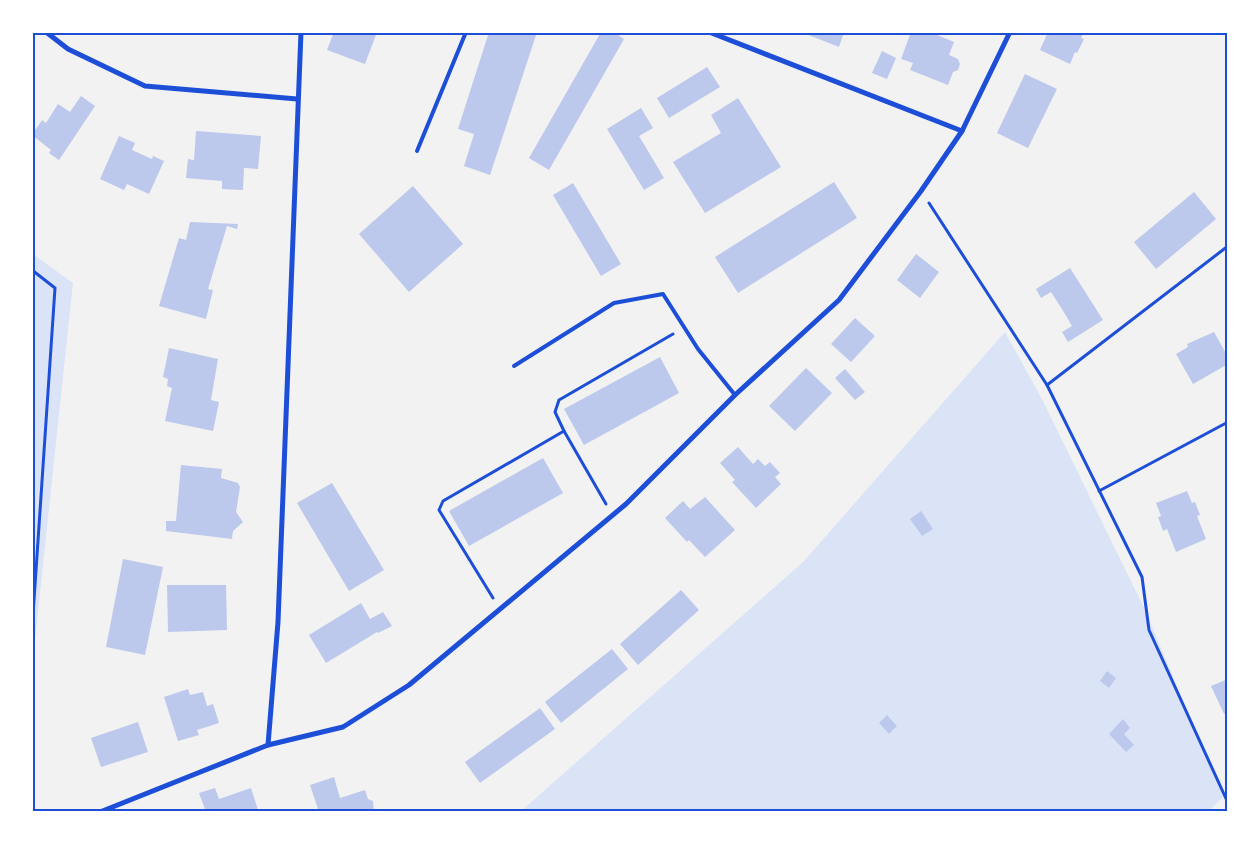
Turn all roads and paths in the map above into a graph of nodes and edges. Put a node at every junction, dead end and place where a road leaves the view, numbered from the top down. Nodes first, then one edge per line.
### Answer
1 (46, 32) edge
2 (301, 32) edge
3 (466, 32) edge
4 (709, 32) edge
5 (1010, 32) edge
6 (298, 99) junction
7 (962, 131) junction
8 (417, 152) dead end
9 (921, 191) junction
10 (1228, 246) edge
11 (32, 270) edge
12 (685, 328) junction
13 (514, 366) dead end
14 (1047, 385) junction
15 (735, 395) junction
16 (1228, 422) edge
17 (564, 431) junction
18 (1099, 491) junction
19 (613, 515) junction
20 (500, 609) junction
21 (32, 630) edge
22 (268, 745) junction
23 (1228, 803) edge
24 (100, 812) edge

1 - 6 street
2 - 6 street
3 - 8 lane
4 - 7 street
5 - 7 street
6 - 22 street
7 - 9 street
9 - 14 path
9 - 15 street
10 - 14 path
11 - 21 path
12 - 13 lane
12 - 15 lane
12 - 17 path
14 - 18 path
15 - 19 street
16 - 18 path
17 - 19 path
17 - 20 path
18 - 23 path
19 - 20 street
20 - 22 street
22 - 24 street

